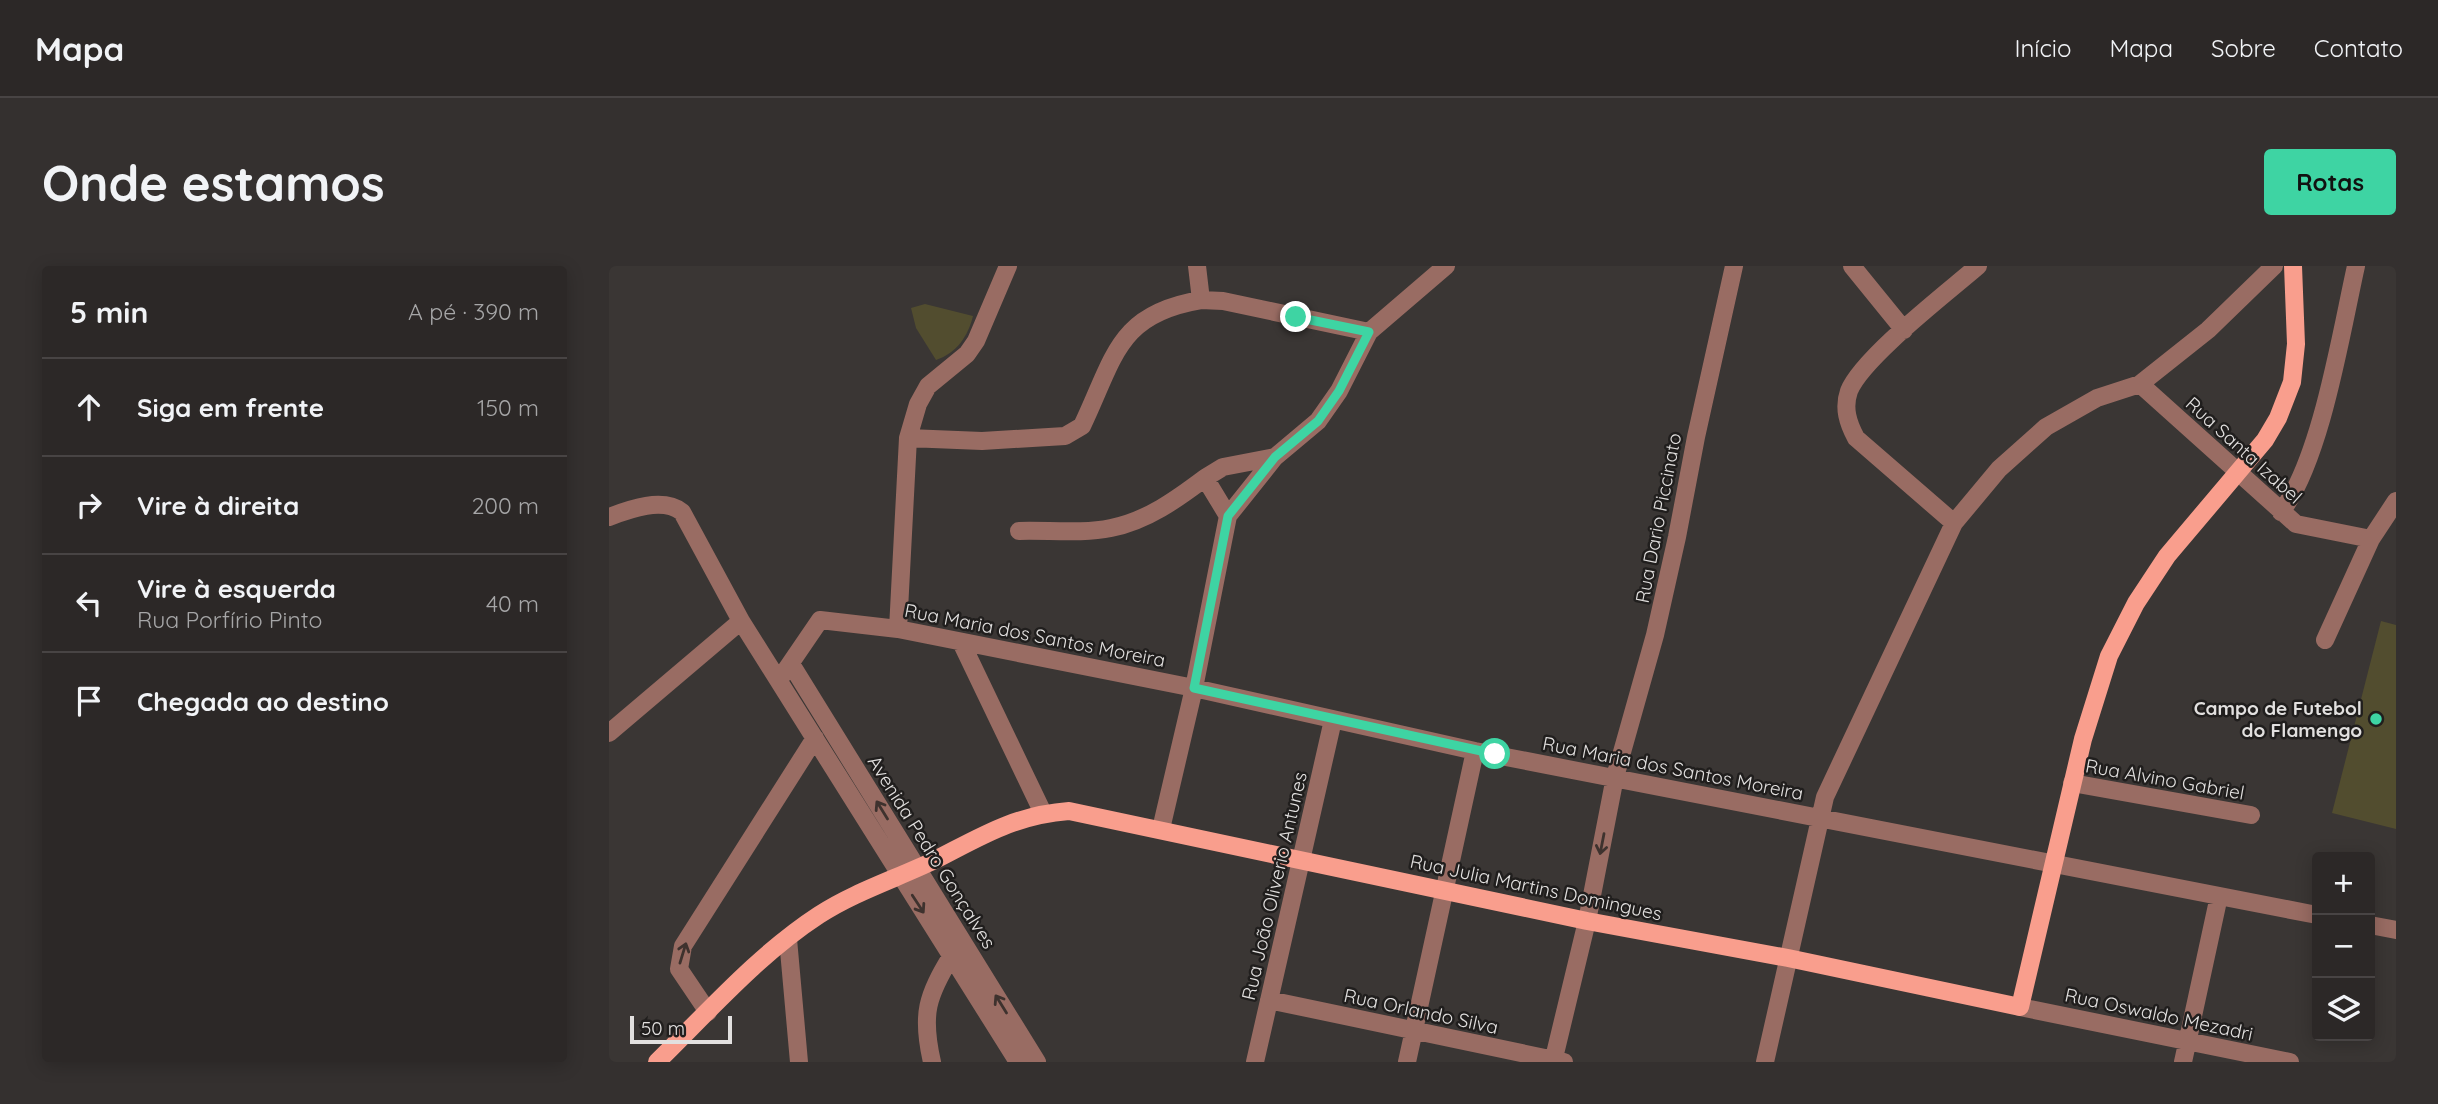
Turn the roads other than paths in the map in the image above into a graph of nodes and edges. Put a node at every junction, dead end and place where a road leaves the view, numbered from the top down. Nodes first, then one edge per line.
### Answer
1 (1008, 266) edge
2 (1197, 266) edge
3 (1446, 266) edge
4 (1734, 266) edge
5 (1852, 266) edge
6 (1978, 266) edge
7 (2274, 266) edge
8 (2293, 266) edge
9 (2356, 266) edge
10 (1201, 300) junction
11 (1904, 330) junction
12 (1369, 332) junction
13 (2140, 384) junction
14 (908, 438) junction
15 (1275, 457) junction
16 (2236, 473) junction
17 (1205, 478) junction
18 (2396, 501) edge
19 (2281, 512) junction
20 (1228, 516) junction
21 (609, 517) edge
22 (1954, 523) junction
23 (1019, 530) dead end
24 (2371, 539) junction
25 (741, 621) junction
26 (898, 629) junction
27 (2325, 640) dead end
28 (962, 644) junction
29 (791, 664) junction
30 (779, 680) junction
31 (1194, 688) junction
32 (1333, 720) junction
33 (609, 733) edge
34 (815, 737) junction
35 (1475, 751) junction
36 (1615, 777) junction
37 (2072, 783) junction
38 (1043, 813) junction
39 (2251, 815) dead end
40 (1818, 818) junction
41 (1161, 829) junction
42 (1301, 860) junction
43 (2054, 865) junction
44 (918, 868) junction
45 (901, 878) junction
46 (1444, 891) junction
47 (2219, 896) junction
48 (2312, 914) edge
49 (1587, 921) junction
50 (2375, 926) edge
51 (2396, 930) edge
52 (788, 939) junction
53 (952, 955) junction
54 (1788, 958) junction
55 (1269, 1000) junction
56 (2020, 1007) junction
57 (708, 1012) junction
58 (1413, 1031) junction
59 (2188, 1041) junction
60 (1557, 1061) edge
61 (657, 1062) edge
62 (799, 1062) edge
63 (932, 1062) edge
64 (1018, 1062) edge
65 (1037, 1062) edge
66 (1255, 1062) edge
67 (1406, 1062) edge
68 (1765, 1062) edge
69 (2183, 1062) edge
70 (2290, 1062) edge

1 - 14 street
2 - 10 street
3 - 12 street
4 - 36 street, Rua Dario Piccinato
5 - 11 street
6 - 11 street
7 - 13 street
8 - 16 main road
9 - 19 street
10 - 12 street
10 - 14 street
11 - 22 street
12 - 15 street
13 - 16 street, Rua Santa Izabel
13 - 22 street
14 - 26 street
15 - 17 street
15 - 20 street
16 - 19 street, Rua Santa Izabel
16 - 37 main road
17 - 20 street
17 - 23 street
18 - 24 street
19 - 24 street, Rua Santa Izabel
20 - 31 street
21 - 25 street, Avenida Pedro Gonçalves
22 - 40 street
24 - 27 street
25 - 30 street, Avenida Pedro Gonçalves
25 - 33 street
26 - 28 street, Rua Maria dos Santos Moreira
26 - 29 street, Rua Maria dos Santos Moreira
28 - 31 street, Rua Maria dos Santos Moreira
28 - 38 street
29 - 30 street, Rua Maria dos Santos Moreira
44 -> 29 street, Avenida Pedro Gonçalves
30 - 34 street, Avenida Pedro Gonçalves
31 - 32 street, Rua Maria dos Santos Moreira
31 - 41 street
32 - 35 street, Rua Maria dos Santos Moreira
32 - 42 street, Rua João Oliverio Antunes
34 - 45 street, Avenida Pedro Gonçalves
57 -> 34 street
35 - 36 street, Rua Maria dos Santos Moreira
35 - 46 street
36 - 40 street, Rua Maria dos Santos Moreira
36 -> 49 street, Rua Dario Piccinato
37 - 39 street, Rua Alvino Gabriel
37 - 43 main road
38 - 41 main road, Rua Julia Martins Domingues
38 - 44 main road, Rua Julia Martins Domingues
40 - 43 street, Rua Maria dos Santos Moreira
40 - 54 street
41 - 42 main road, Rua Julia Martins Domingues
42 - 46 main road, Rua Julia Martins Domingues
42 - 55 street, Rua João Oliverio Antunes
43 - 47 street, Rua Maria dos Santos Moreira
43 - 56 main road
44 - 45 main road, Rua Julia Martins Domingues
65 -> 44 street, Avenida Pedro Gonçalves
45 - 52 main road, Rua Julia Martins Domingues
45 -> 53 street, Avenida Pedro Gonçalves
46 - 49 main road, Rua Julia Martins Domingues
46 - 58 street
47 - 48 street, Rua Maria dos Santos Moreira
47 - 59 street
49 - 54 main road, Rua Julia Martins Domingues
49 - 60 street, Rua Dario Piccinato
50 - 51 street
52 - 57 main road, Rua Julia Martins Domingues
52 - 62 street
53 - 63 street
53 - 64 street, Avenida Pedro Gonçalves
54 - 56 main road, Rua Julia Martins Domingues
54 - 68 street
55 - 58 street, Rua Orlando Silva
55 - 66 street, Rua João Oliverio Antunes
56 - 59 street, Rua Oswaldo Mezadri
57 - 61 main road, Rua Julia Martins Domingues
58 - 60 street, Rua Orlando Silva
58 - 67 street
59 - 69 street
59 - 70 street, Rua Oswaldo Mezadri

